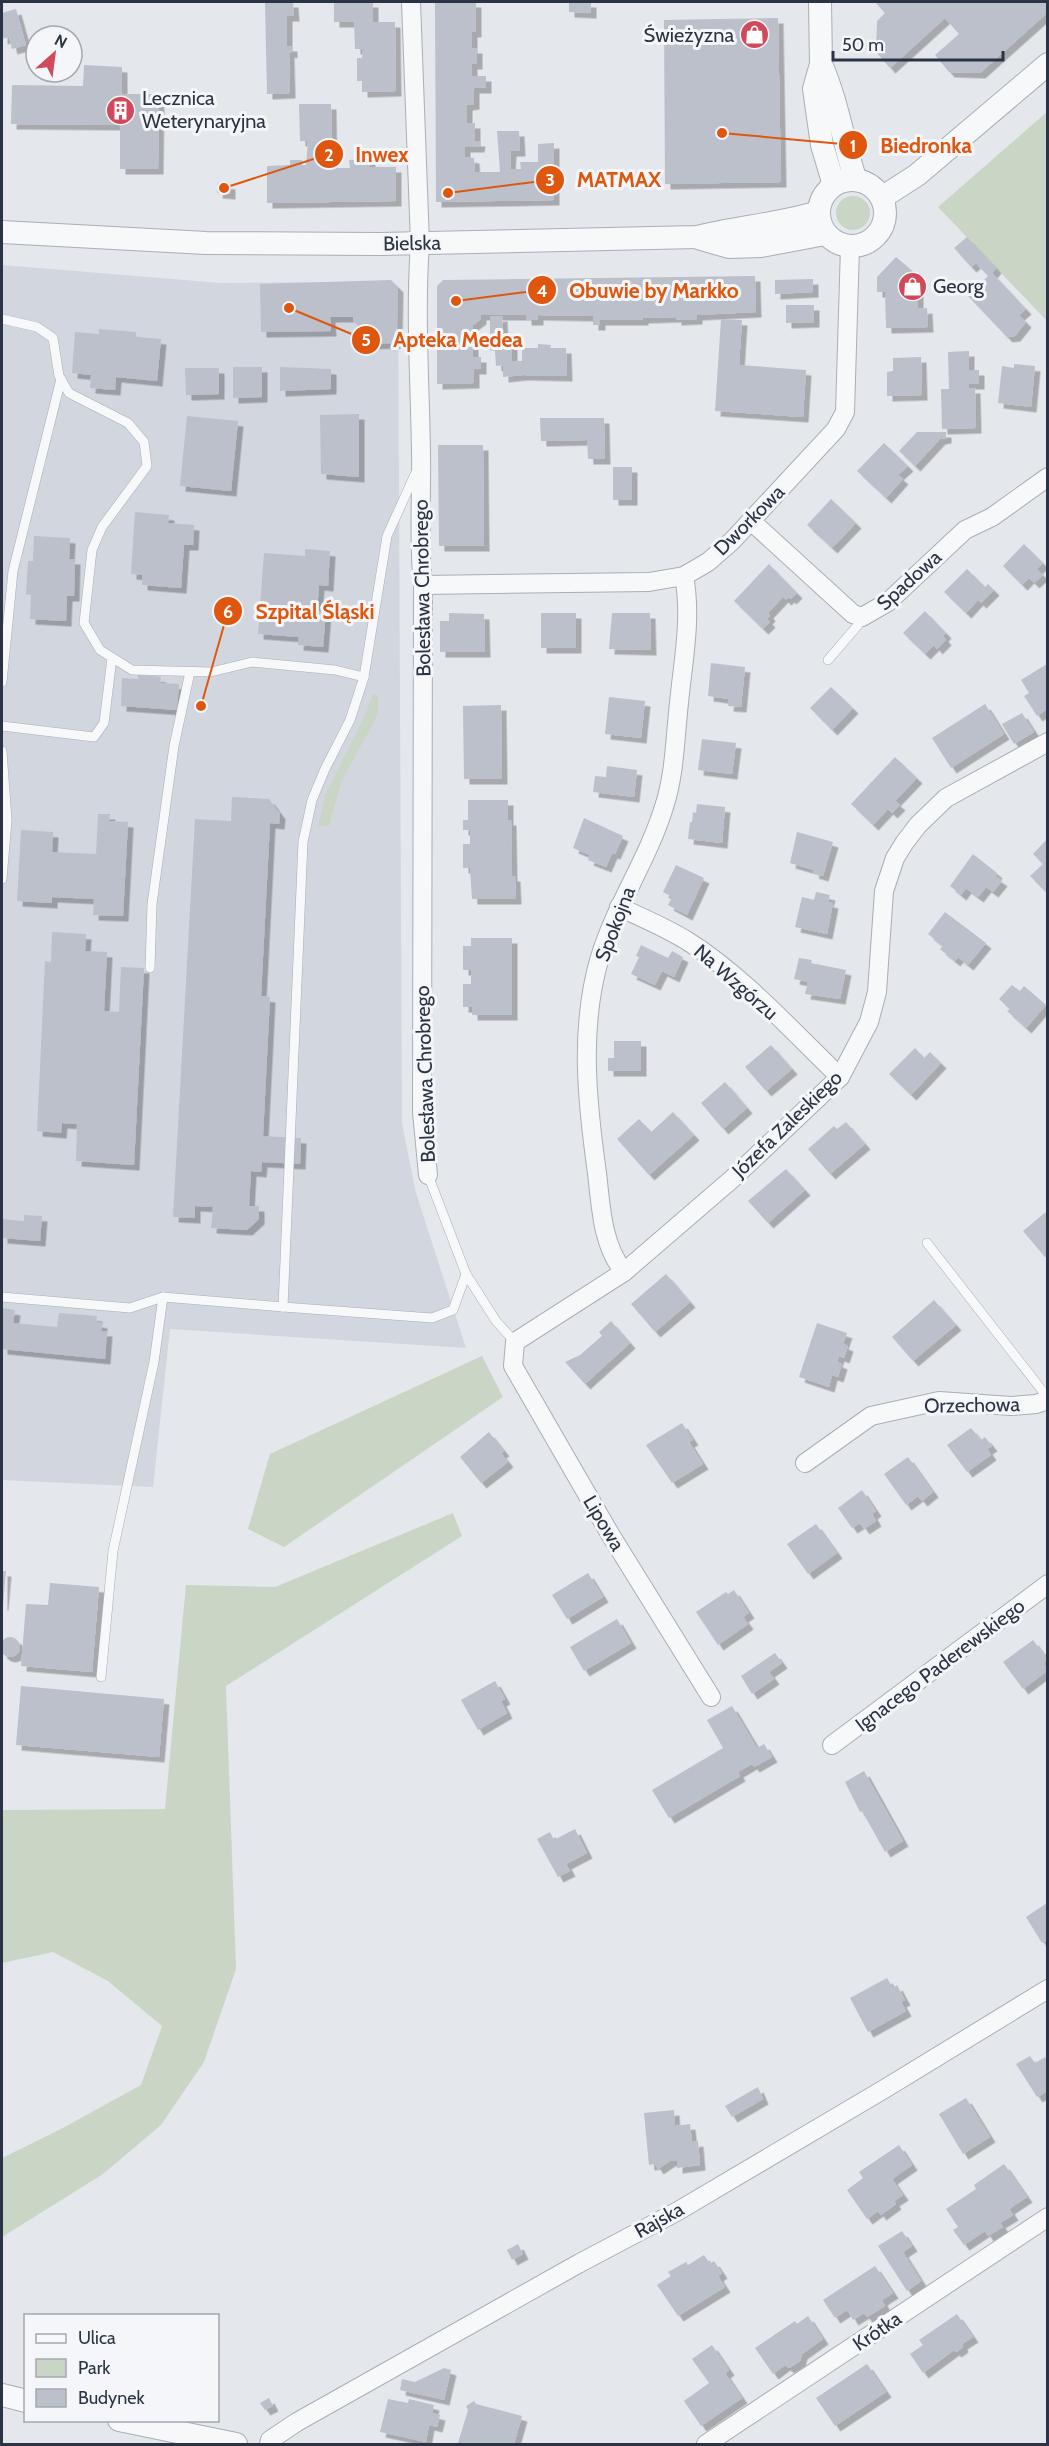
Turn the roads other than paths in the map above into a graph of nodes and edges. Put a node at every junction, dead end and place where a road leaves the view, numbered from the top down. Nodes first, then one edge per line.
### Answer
1 (411, 2) edge
2 (820, 2) edge
3 (1047, 64) edge
4 (844, 181) junction
5 (883, 197) junction
6 (822, 223) junction
7 (2, 232) edge
8 (420, 243) junction
9 (850, 247) junction
10 (2, 319) edge
11 (61, 379) junction
12 (421, 460) junction
13 (1047, 477) edge
14 (751, 520) junction
15 (684, 576) junction
16 (423, 585) junction
17 (862, 617) junction
18 (112, 658) junction
19 (828, 660) dead end
20 (190, 672) junction
21 (364, 677) junction
22 (2, 682) edge
23 (2, 726) edge
24 (1047, 742) edge
25 (2, 751) edge
26 (2, 879) edge
27 (619, 907) junction
28 (150, 968) dead end
29 (840, 1077) junction
30 (428, 1174) joint
31 (927, 1243) dead end
32 (624, 1272) junction
33 (466, 1274) junction
34 (163, 1297) junction
35 (2, 1298) edge
36 (283, 1307) junction
37 (515, 1342) junction
38 (1047, 1399) edge
39 (805, 1463) dead end
40 (1047, 1584) edge
41 (101, 1677) dead end
42 (711, 1697) dead end
43 (832, 1745) dead end
44 (1047, 1989) edge
45 (1047, 2217) edge
46 (2, 2395) edge
47 (24, 2400) edge
48 (124, 2422) edge
49 (236, 2445) edge
50 (268, 2445) edge
51 (706, 2445) edge

1 - 8 street, Bolesława Chrobrego
2 - 4 street
3 - 5 street
4 - 5 street
4 - 6 street
5 - 9 street
6 - 8 street, Bielska
6 - 9 street
7 - 8 street, Bielska
8 - 12 street, Bolesława Chrobrego
9 - 14 street, Dworkowa
10 - 11 lane
11 - 18 lane
11 - 22 lane
12 - 16 street, Bolesława Chrobrego
12 - 21 lane
13 - 17 street, Spadowa
14 - 15 street, Dworkowa
14 - 17 street, Spadowa
15 - 16 street, Dworkowa
15 - 27 street, Spokojna
16 - 30 street, Bolesława Chrobrego
17 - 19 lane
18 - 20 lane
18 - 23 lane
20 - 21 lane
20 - 28 lane
21 - 36 lane
24 - 29 street, Józefa Zaleskiego
25 - 26 lane
27 - 29 street, Na Wzgórzu
27 - 32 street, Spokojna
29 - 32 street, Józefa Zaleskiego
30 - 33 lane
31 - 38 lane
32 - 37 street, Józefa Zaleskiego
33 - 36 lane
33 - 37 lane
34 - 35 lane
34 - 36 lane
34 - 41 lane
37 - 42 street, Lipowa
38 - 39 street, Orzechowa
40 - 43 street, Ignacego Paderewskiego
44 - 50 street, Rajska
45 - 51 street, Krótka
46 - 47 street
48 - 49 street

